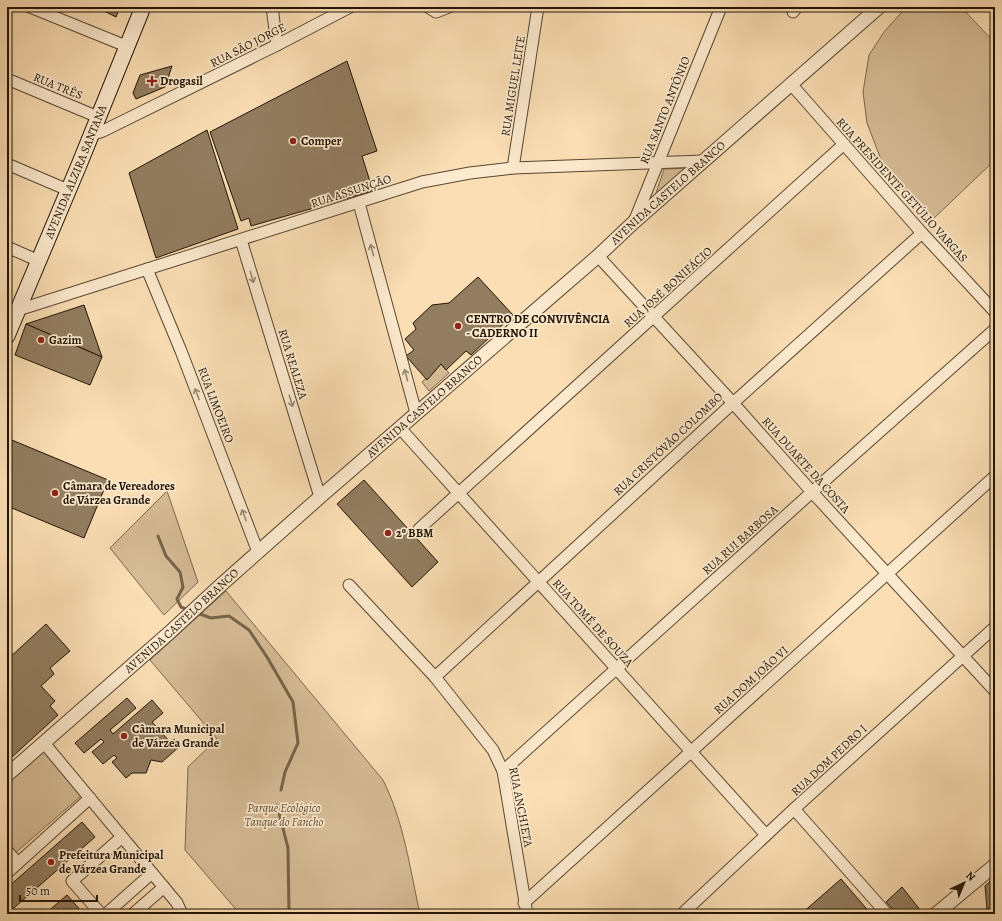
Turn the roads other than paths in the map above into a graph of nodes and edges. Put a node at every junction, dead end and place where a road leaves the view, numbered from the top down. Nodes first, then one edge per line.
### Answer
1 (30, 7) edge
2 (143, 7) edge
3 (272, 7) edge
4 (350, 7) edge
5 (428, 7) edge
6 (449, 7) edge
7 (538, 7) edge
8 (721, 7) edge
9 (729, 7) edge
10 (879, 7) edge
11 (47, 11) edge
12 (711, 32) junction
13 (277, 45) junction
14 (126, 46) junction
15 (7, 79) edge
16 (791, 84) junction
17 (98, 117) junction
18 (91, 135) junction
19 (844, 144) junction
20 (703, 161) junction
21 (657, 162) junction
22 (7, 164) edge
23 (513, 168) junction
24 (68, 190) junction
25 (359, 202) junction
26 (634, 222) junction
27 (922, 233) junction
28 (241, 240) junction
29 (7, 247) edge
30 (598, 256) junction
31 (39, 261) junction
32 (148, 269) junction
33 (18, 310) junction
34 (995, 312) edge
35 (654, 317) junction
36 (995, 329) edge
37 (8, 333) edge
38 (733, 402) junction
39 (416, 413) junction
40 (400, 428) junction
41 (995, 476) edge
42 (812, 492) junction
43 (458, 493) junction
44 (320, 497) junction
45 (419, 529) dead end
46 (258, 552) junction
47 (887, 574) junction
48 (538, 582) junction
49 (349, 585) dead end
50 (995, 627) edge
51 (962, 655) junction
52 (616, 669) junction
53 (435, 677) junction
54 (995, 691) edge
55 (44, 743) junction
56 (691, 752) junction
57 (503, 771) junction
58 (7, 775) edge
59 (90, 798) junction
60 (794, 809) junction
61 (766, 835) junction
62 (122, 837) junction
63 (7, 851) edge
64 (18, 863) junction
65 (995, 865) edge
66 (7, 873) edge
67 (152, 873) junction
68 (164, 887) junction
69 (524, 903) junction
70 (101, 914) edge
71 (106, 914) edge
72 (133, 914) edge
73 (182, 914) edge
74 (527, 914) edge
75 (682, 914) edge
76 (886, 914) edge
77 (936, 914) edge

1 - 11 street
2 - 14 main road, AVENIDA ALZIRA SANTANA
3 - 13 street
4 - 13 street, RUA SÃO JORGE
5 - 6 street
7 - 23 street, RUA MIGUEL LEITE
8 - 12 street, RUA SANTO ANTÔNIO
9 - 12 street
10 - 16 street, AVENIDA CASTELO BRANCO
11 - 14 street
12 - 21 street, RUA SANTO ANTÔNIO
13 - 18 street, RUA SÃO JORGE
14 - 17 main road, AVENIDA ALZIRA SANTANA
15 - 17 street, RUA TRÊS
16 - 19 street, RUA PRESIDENTE GETÚLIO VARGAS
16 - 20 street, AVENIDA CASTELO BRANCO
17 - 18 main road, AVENIDA ALZIRA SANTANA
18 - 24 main road, AVENIDA ALZIRA SANTANA
19 - 27 street, RUA PRESIDENTE GETÚLIO VARGAS
19 - 35 street, RUA JOSÉ BONIFÁCIO
20 - 21 street, RUA ASSUNÇÃO
20 - 26 street, AVENIDA CASTELO BRANCO
21 - 23 street, RUA ASSUNÇÃO
21 - 26 street, RUA SANTO ANTÔNIO
22 - 24 street
23 - 25 street, RUA ASSUNÇÃO
24 - 31 main road, AVENIDA ALZIRA SANTANA
25 - 28 street, RUA ASSUNÇÃO
39 -> 25 street
26 - 30 street, AVENIDA CASTELO BRANCO
27 - 34 street, RUA PRESIDENTE GETÚLIO VARGAS
27 - 38 street, RUA CRISTÓVÃO COLOMBO
28 - 32 street, RUA ASSUNÇÃO
28 -> 44 street, RUA REALEZA
29 - 31 street
30 - 35 street, RUA DUARTE DA COSTA
30 - 39 street, AVENIDA CASTELO BRANCO
31 - 33 main road, AVENIDA ALZIRA SANTANA
32 - 33 street, RUA ASSUNÇÃO
46 -> 32 street, RUA LIMOEIRO
33 - 37 main road, AVENIDA ALZIRA SANTANA
35 - 38 street, RUA DUARTE DA COSTA
35 - 43 street, RUA JOSÉ BONIFÁCIO
36 - 42 street, RUA RUI BARBOSA
38 - 42 street, RUA DUARTE DA COSTA
38 - 48 street, RUA CRISTÓVÃO COLOMBO
39 - 40 street, AVENIDA CASTELO BRANCO
40 - 43 street, RUA TOMÉ DE SOUZA
40 - 44 street, AVENIDA CASTELO BRANCO
41 - 47 street, RUA DOM JOÃO VI
42 - 47 street, RUA DUARTE DA COSTA
42 - 52 street, RUA RUI BARBOSA
43 - 45 street, RUA JOSÉ BONIFÁCIO
43 - 48 street, RUA TOMÉ DE SOUZA
44 - 46 street, AVENIDA CASTELO BRANCO
46 - 55 street, AVENIDA CASTELO BRANCO
47 - 51 street, RUA DUARTE DA COSTA
47 - 56 street, RUA DOM JOÃO VI
48 - 52 street, RUA TOMÉ DE SOUZA
48 - 53 street, RUA CRISTÓVÃO COLOMBO
49 - 53 street, RUA ANCHIETA
50 - 51 street, RUA DOM PEDRO I
51 - 54 street, RUA DUARTE DA COSTA
51 - 60 street, RUA DOM PEDRO I
52 - 56 street, RUA TOMÉ DE SOUZA
52 - 57 street, RUA RUI BARBOSA
53 - 57 street, RUA ANCHIETA
55 - 58 street, AVENIDA CASTELO BRANCO
55 - 59 street
56 - 61 street, RUA TOMÉ DE SOUZA
56 - 69 street, RUA DOM JOÃO VI
57 - 69 street, RUA ANCHIETA
59 - 62 street
59 - 64 street
60 - 61 street, RUA DOM PEDRO I
60 - 76 street
61 - 75 street, RUA DOM PEDRO I
62 - 67 street
62 - 70 street
63 - 64 street
64 - 66 street
65 - 77 street
67 - 68 street
67 - 71 street
68 - 72 street
68 - 73 street
69 - 74 street, RUA ANCHIETA

